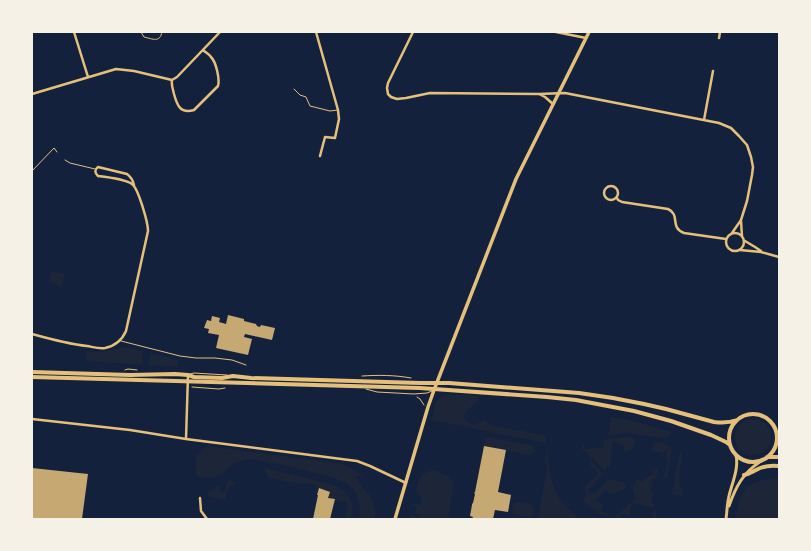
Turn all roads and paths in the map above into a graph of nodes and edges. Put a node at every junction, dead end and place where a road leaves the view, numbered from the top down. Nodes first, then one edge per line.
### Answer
1 (74, 32) edge
2 (142, 32) edge
3 (162, 32) edge
4 (220, 32) edge
5 (316, 32) edge
6 (413, 32) edge
7 (556, 32) edge
8 (589, 32) edge
9 (720, 32) edge
10 (586, 38) junction
11 (719, 38) dead end
12 (203, 50) junction
13 (712, 71) dead end
14 (88, 77) junction
15 (172, 80) junction
16 (294, 89) dead end
17 (559, 93) junction
18 (32, 94) edge
19 (539, 94) junction
20 (553, 104) junction
21 (338, 110) junction
22 (704, 120) junction
23 (57, 152) dead end
24 (320, 156) dead end
25 (65, 160) dead end
26 (96, 169) junction
27 (32, 171) edge
28 (134, 185) junction
29 (617, 198) junction
30 (741, 220) junction
31 (732, 233) junction
32 (742, 236) junction
33 (726, 240) junction
34 (744, 241) junction
35 (740, 250) junction
36 (761, 252) junction
37 (779, 257) edge
38 (32, 334) edge
39 (120, 341) junction
40 (246, 365) dead end
41 (32, 372) edge
42 (188, 375) junction
43 (32, 377) edge
44 (188, 381) junction
45 (437, 383) junction
46 (193, 387) dead end
47 (227, 388) dead end
48 (434, 390) junction
49 (414, 395) dead end
50 (424, 406) dead end
51 (32, 419) edge
52 (737, 420) junction
53 (186, 439) junction
54 (778, 440) edge
55 (730, 445) junction
56 (736, 455) junction
57 (779, 457) edge
58 (767, 458) junction
59 (761, 460) junction
60 (779, 466) edge
61 (744, 475) junction
62 (406, 483) junction
63 (200, 498) dead end
64 (727, 509) junction
65 (207, 519) edge
66 (395, 519) edge
67 (726, 519) edge

1 - 14 street
2 - 3 lane
4 - 12 street
5 - 21 street
6 - 19 street
7 - 10 street
8 - 10 main road
9 - 11 street
10 - 17 main road
12 - 15 street
12 - 15 street
13 - 22 street
14 - 15 street
14 - 18 street
16 - 21 lane
17 - 19 street
17 - 20 main road
17 - 22 street
19 - 20 street
20 - 45 main road
21 - 24 street
22 - 30 street
23 - 27 lane
25 - 26 lane
26 - 28 street
26 - 28 street
28 - 39 street
29 - 29 street
29 - 33 street
30 - 31 street
30 - 32 street
31 - 32 street
31 - 33 street
32 - 34 street
33 - 35 street
34 - 35 street
34 - 36 street
35 - 36 street
36 - 37 street
38 - 39 street
39 - 40 lane
41 - 42 main road
42 - 44 street
42 - 45 main road
43 - 44 main road
44 - 48 main road
44 - 53 street
45 - 48 main road
45 - 52 main road
46 - 47 path
48 - 55 main road
48 - 62 main road
49 - 50 path
51 - 53 street
52 - 54 main road
52 - 55 main road
53 - 62 street
54 - 58 main road
55 - 56 main road
56 - 59 main road
56 - 64 street
57 - 58 main road
58 - 59 main road
59 - 61 street
60 - 61 main road
61 - 64 street
62 - 66 main road
63 - 65 street
64 - 67 street

